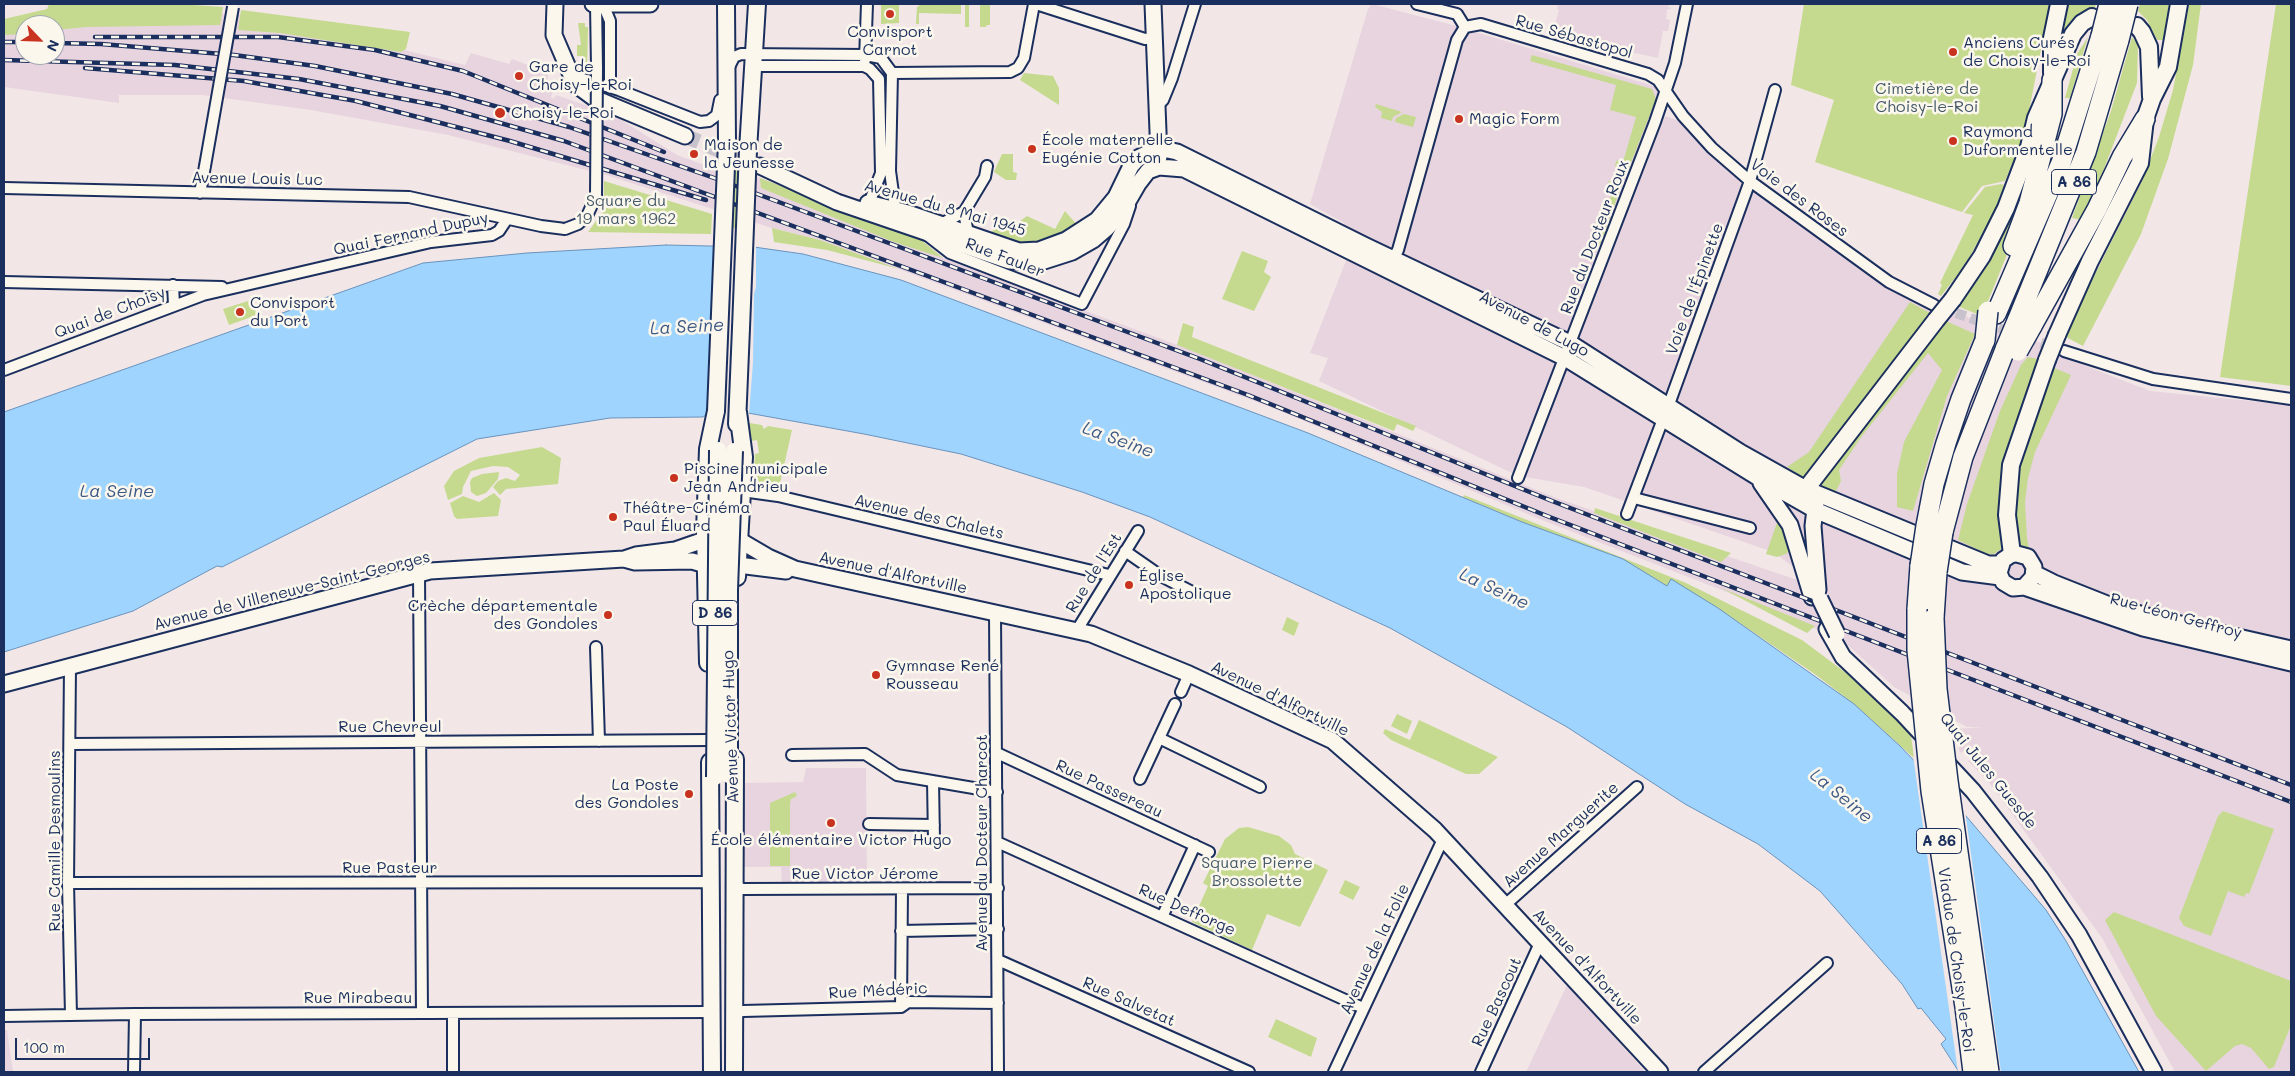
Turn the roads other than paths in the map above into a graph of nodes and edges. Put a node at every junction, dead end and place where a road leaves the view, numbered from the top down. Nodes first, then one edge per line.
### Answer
1 (555, 4) edge
2 (594, 4) edge
3 (603, 4) edge
4 (650, 4) edge
5 (757, 4) edge
6 (867, 4) edge
7 (1035, 4) edge
8 (1153, 4) edge
9 (1195, 4) edge
10 (1417, 4) edge
11 (1687, 4) edge
12 (2059, 4) edge
13 (2109, 4) edge
14 (2128, 4) edge
15 (2179, 4) edge
16 (234, 5) edge
17 (726, 8) edge
18 (2092, 17) dead end
19 (2137, 26) dead end
20 (1464, 27) junction
21 (1154, 38) junction
22 (2110, 38) junction
23 (866, 54) junction
24 (753, 59) junction
25 (864, 66) junction
26 (727, 72) junction
27 (892, 74) junction
28 (570, 75) junction
29 (2052, 80) junction
30 (610, 88) junction
31 (1775, 90) dead end
32 (1666, 92) junction
33 (2152, 100) junction
34 (1158, 105) junction
35 (2145, 119) junction
36 (685, 136) tunnel mouth
37 (1153, 150) junction
38 (760, 166) tunnel mouth
39 (986, 166) dead end
40 (1159, 167) junction
41 (1750, 181) junction
42 (1138, 184) junction
43 (4, 188) edge
44 (200, 193) junction
45 (868, 208) junction
46 (964, 212) junction
47 (895, 216) junction
48 (507, 219) junction
49 (941, 224) junction
50 (922, 231) junction
51 (968, 234) junction
52 (1393, 259) junction
53 (4, 282) edge
54 (173, 285) junction
55 (228, 288) junction
56 (174, 305) junction
57 (1935, 313) junction
58 (1992, 313) junction
59 (2024, 323) junction
60 (1570, 343) junction
61 (2064, 351) tunnel mouth
62 (1565, 358) junction
63 (4, 370) edge
64 (2291, 398) edge
65 (716, 412) junction
66 (738, 412) junction
67 (1665, 413) junction
68 (1757, 477) junction
69 (1518, 478) dead end
70 (742, 491) junction
71 (1807, 495) junction
72 (1634, 498) junction
73 (1815, 510) junction
74 (1627, 514) dead end
75 (1790, 525) junction
76 (1750, 528) dead end
77 (1927, 531) junction
78 (1138, 532) dead end
79 (704, 540) junction
80 (739, 540) junction
81 (1124, 551) junction
82 (624, 559) junction
83 (706, 565) junction
84 (738, 565) junction
85 (2004, 565) junction
86 (795, 569) junction
87 (1929, 569) junction
88 (419, 573) junction
89 (2034, 573) junction
90 (1109, 575) junction
91 (2024, 587) junction
92 (1196, 594) dead end
93 (1816, 598) junction
94 (995, 613) junction
95 (1077, 630) junction
96 (1832, 632) junction
97 (596, 647) dead end
98 (2291, 649) edge
99 (2291, 663) edge
100 (70, 667) junction
101 (1189, 674) junction
102 (4, 684) edge
103 (1181, 692) dead end
104 (1176, 704) dead end
105 (1159, 738) junction
106 (709, 740) junction
107 (598, 741) junction
108 (420, 743) junction
109 (70, 744) junction
110 (997, 753) junction
111 (792, 755) dead end
112 (722, 776) junction
113 (1140, 779) dead end
114 (933, 781) junction
115 (1260, 787) dead end
116 (1637, 787) dead end
117 (997, 792) junction
118 (710, 809) junction
119 (734, 818) junction
120 (869, 824) dead end
121 (934, 825) junction
122 (1443, 839) junction
123 (934, 840) dead end
124 (997, 842) junction
125 (1195, 845) junction
126 (1209, 852) dead end
127 (68, 882) junction
128 (421, 883) junction
129 (735, 884) junction
130 (711, 886) junction
131 (998, 888) junction
132 (902, 889) junction
133 (1506, 905) junction
134 (1163, 915) junction
135 (901, 930) junction
136 (998, 930) junction
137 (1540, 943) junction
138 (998, 960) junction
139 (1827, 963) dead end
140 (998, 1003) junction
141 (901, 1007) junction
142 (1364, 1008) junction
143 (712, 1012) junction
144 (422, 1013) junction
145 (135, 1014) junction
146 (71, 1015) junction
147 (453, 1015) junction
148 (4, 1016) edge
149 (734, 1020) junction
150 (134, 1072) edge
151 (453, 1072) edge
152 (712, 1072) edge
153 (734, 1072) edge
154 (998, 1072) edge
155 (1249, 1072) edge
156 (1334, 1072) edge
157 (1481, 1072) edge
158 (1660, 1072) edge
159 (1704, 1072) edge
160 (1973, 1072) edge
161 (1989, 1072) edge
162 (2154, 1072) edge
163 (2164, 1072) edge

1 - 28 main road
2 - 3 main road
2 - 48 street, Quai Fernand Dupuy, bridge
3 - 4 main road
3 - 30 street
5 - 24 main road, D 86
6 - 23 street
7 - 21 street
7 - 27 street
8 - 21 main road
9 - 34 street
10 - 20 street
11 - 32 street, Rue du Docteur Roux
12 - 29 main road
13 - 22 highway, A 86, bridge
14 - 22 highway, A 86, bridge
15 - 33 main road
16 - 44 street, bridge
17 - 26 main road, D 86
17 - 30 street
18 - 29 main road
19 - 33 main road
20 - 32 street, Rue Sébastopol
20 - 52 street
21 - 34 main road
22 - 58 highway, A 86
22 - 59 highway, A 86
23 - 24 street
23 - 25 street
23 - 27 street
24 - 25 street
24 - 26 street
24 - 66 main road, D 86, bridge
25 - 45 street
26 - 65 main road, D 86, bridge
27 - 47 street
28 - 30 street
28 - 36 main road
29 - 57 main road, bridge
29 - 58 highway
31 - 41 street, Voie de l'Épinette
32 - 41 street, Voie des Roses
32 - 60 street, Rue du Docteur Roux
33 - 35 main road
34 - 37 main road
35 - 59 highway
35 - 85 main road, bridge
37 - 40 main road
37 - 51 main road, Avenue du 8 Mai 1945
37 - 52 main road, Avenue de Lugo
38 - 45 main road, Avenue du 8 Mai 1945
39 - 46 street
40 - 42 main road
40 - 62 main road, Avenue de Lugo
41 - 57 street, Voie des Roses
41 - 67 street, Voie de l'Épinette
42 - 50 main road, Avenue du 8 Mai 1945
42 - 50 street, Rue Fauler
43 - 44 street, Avenue Louis Luc
44 - 48 street, Avenue Louis Luc
45 - 47 main road, Avenue du 8 Mai 1945
46 - 49 street
46 - 51 street
47 - 49 main road, Avenue du 8 Mai 1945
47 - 50 main road, Avenue du 8 Mai 1945
48 - 55 street, Quai Fernand Dupuy
49 - 51 main road, Avenue du 8 Mai 1945
52 - 60 main road, Avenue de Lugo
53 - 54 street
54 - 55 street
54 - 56 street
55 - 56 street, Quai de Choisy
56 - 63 street, Quai de Choisy
57 - 71 main road
58 - 77 highway, A 86, bridge
59 - 77 highway, A 86, bridge
60 - 62 street, Rue du Docteur Roux
60 - 67 main road, Avenue de Lugo
61 - 64 street
62 - 67 main road, Avenue de Lugo
62 - 69 street, Rue du Docteur Roux
65 - 79 main road, Avenue Victor Hugo / D 86
65 - 112 main road, Avenue Victor Hugo / D 86, bridge
66 - 70 main road, Avenue Victor Hugo / D 86
66 - 112 main road, Avenue Victor Hugo / D 86, bridge
67 - 68 main road, Avenue de Lugo
67 - 71 main road, Avenue de Lugo
67 - 72 street, Voie de l'Épinette
68 - 71 main road, Avenue de Lugo
68 - 75 main road, Quai Jules Guesde
70 - 80 main road, Avenue Victor Hugo / D 86
70 - 90 street, Avenue des Chalets
71 - 73 main road, Quai Jules Guesde
71 - 75 main road
71 - 77 main road, Avenue de Lugo
72 - 74 street, Voie de l'Épinette
72 - 76 street
73 - 85 main road
73 - 93 main road, Quai Jules Guesde
75 - 93 main road, Quai Jules Guesde
77 - 85 main road
77 - 87 highway, A 86, bridge
78 - 81 street, Rue de l'Est
79 - 80 main road
79 - 82 main road, Avenue de Villeneuve-Saint-Georges
79 - 83 main road, Avenue Victor Hugo / D 86
80 - 84 main road, Avenue Victor Hugo / D 86
80 - 86 main road, Avenue d'Alfortville
81 - 90 street, Rue de l'Est
81 - 92 street
82 - 83 main road, Avenue de Villeneuve-Saint-Georges
82 - 88 main road, Avenue de Villeneuve-Saint-Georges
83 - 84 main road, Avenue de Villeneuve-Saint-Georges
83 - 106 main road, Avenue Victor Hugo / D 86
84 - 86 main road, Avenue d'Alfortville
84 - 119 main road, Avenue Victor Hugo / D 86
85 - 89 main road
85 - 91 main road
86 - 94 main road, Avenue d'Alfortville
87 - 160 highway, Viaduc de Choisy-le-Roi / A 86, bridge
87 - 161 highway, Viaduc de Choisy-le-Roi / A 86, bridge
88 - 100 main road, Avenue de Villeneuve-Saint-Georges
88 - 108 street
89 - 91 main road
89 - 98 main road, Rue Léon Geffroy
90 - 95 street, Rue de l'Est
91 - 99 main road, Rue Léon Geffroy
93 - 96 main road, Quai Jules Guesde, bridge
94 - 95 main road, Avenue d'Alfortville
94 - 110 street, Avenue du Docteur Charcot
95 - 101 main road, Avenue d'Alfortville
96 - 162 main road, Quai Jules Guesde
96 - 163 main road, Quai Jules Guesde
97 - 107 street
100 - 102 main road, Avenue de Villeneuve-Saint-Georges
100 - 109 street, Rue Camille Desmoulins
101 - 103 street
101 - 122 main road, Avenue d'Alfortville
104 - 105 street
105 - 113 street
105 - 115 street
106 - 107 street, Rue Chevreul
106 - 118 main road, Avenue Victor Hugo / D 86
107 - 108 street, Rue Chevreul
108 - 109 street, Rue Chevreul
108 - 128 street
109 - 127 street, Rue Camille Desmoulins
110 - 117 street, Avenue du Docteur Charcot
110 - 125 street, Rue Passereau
111 - 114 street
112 - 118 main road, Avenue Victor Hugo / D 86
112 - 119 main road, Avenue Victor Hugo / D 86
114 - 117 street
114 - 121 street
116 - 133 street, Avenue Marguerite
117 - 124 street, Avenue du Docteur Charcot
118 - 130 main road, Avenue Victor Hugo / D 86
119 - 129 main road, Avenue Victor Hugo / D 86
120 - 121 street
121 - 123 street
122 - 133 main road, Avenue d'Alfortville
122 - 142 street, Avenue de la Folie
124 - 131 street, Avenue du Docteur Charcot
124 - 134 street, Rue Defforge
125 - 126 street, Rue Passereau
125 - 134 street
127 - 128 street, Rue Pasteur
127 - 146 street, Rue Camille Desmoulins
128 - 130 street, Rue Pasteur
128 - 144 street
129 - 132 street, Rue Victor Jérome
129 - 149 main road, Avenue Victor Hugo / D 86
130 - 143 main road, Avenue Victor Hugo / D 86
131 - 132 street, Rue Victor Jérome
131 - 136 street, Avenue du Docteur Charcot
132 - 135 street
133 - 137 main road, Avenue d'Alfortville
134 - 142 street, Rue Defforge
135 - 136 street
135 - 141 street
136 - 138 street, Avenue du Docteur Charcot
137 - 157 street, Rue Bascout
137 - 158 main road, Avenue d'Alfortville
138 - 140 street, Avenue du Docteur Charcot
138 - 155 street, Rue Salvetat
139 - 159 street
140 - 141 street, Rue Médéric
140 - 154 street, Avenue du Docteur Charcot
141 - 149 street, Rue Médéric
142 - 156 street, Avenue de la Folie
143 - 147 street, Rue Mirabeau
143 - 152 main road, Avenue Victor Hugo / D 86
144 - 145 street, Rue Mirabeau
144 - 147 street, Rue Mirabeau
145 - 146 street, Rue Mirabeau
145 - 150 street
146 - 148 street, Rue Mirabeau
147 - 151 street
149 - 153 main road, Avenue Victor Hugo / D 86

